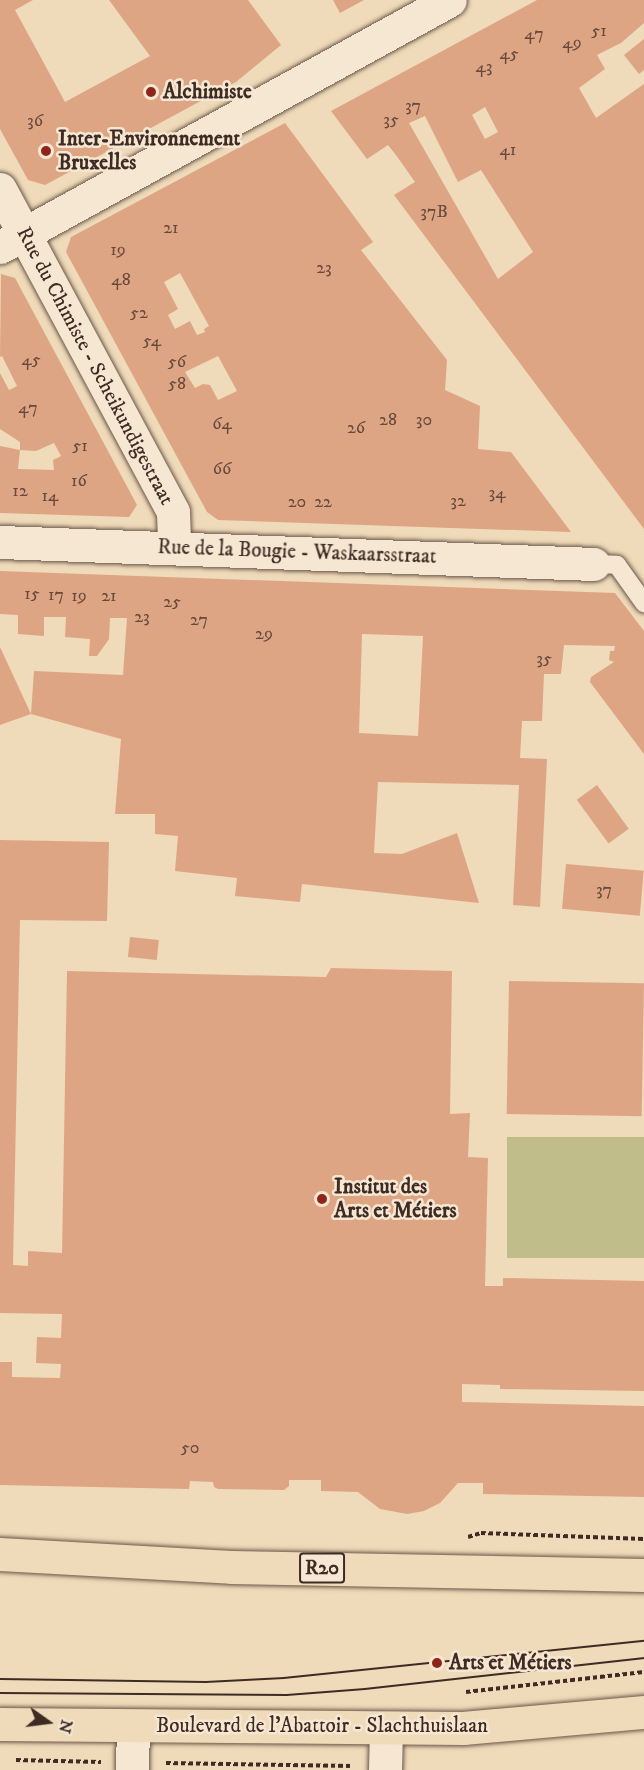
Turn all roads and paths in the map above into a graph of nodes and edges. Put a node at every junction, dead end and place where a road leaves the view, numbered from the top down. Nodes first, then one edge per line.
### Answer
1 (450, 0) edge
2 (0, 189) edge
3 (12, 240) edge
4 (0, 542) edge
5 (174, 547) junction
6 (594, 564) joint
7 (644, 603) edge
8 (0, 1554) edge
9 (644, 1575) edge
10 (644, 1672) edge
11 (454, 1693) dead end
12 (644, 1712) edge
13 (0, 1724) edge
14 (133, 1727) junction
15 (386, 1729) junction
16 (12, 1760) dead end
17 (132, 1766) edge
18 (385, 1768) edge

1 - 3 street
2 - 3 street, Rue du Chimiste - Scheikundigestraat
3 - 5 street, Rue du Chimiste - Scheikundigestraat
4 - 5 street, Rue de la Bougie - Waskaarsstraat
5 - 6 street, Rue de la Bougie - Waskaarsstraat
6 - 7 lane
8 - 9 main road, R20
10 - 11 path
12 - 15 main road, Boulevard de l'Abattoir - Slachthuislaan
13 - 14 main road, Boulevard de l'Abattoir - Slachthuislaan
14 - 15 main road, Boulevard de l'Abattoir - Slachthuislaan
14 - 17 street
15 - 18 street
16 - 17 path
17 - 18 path

